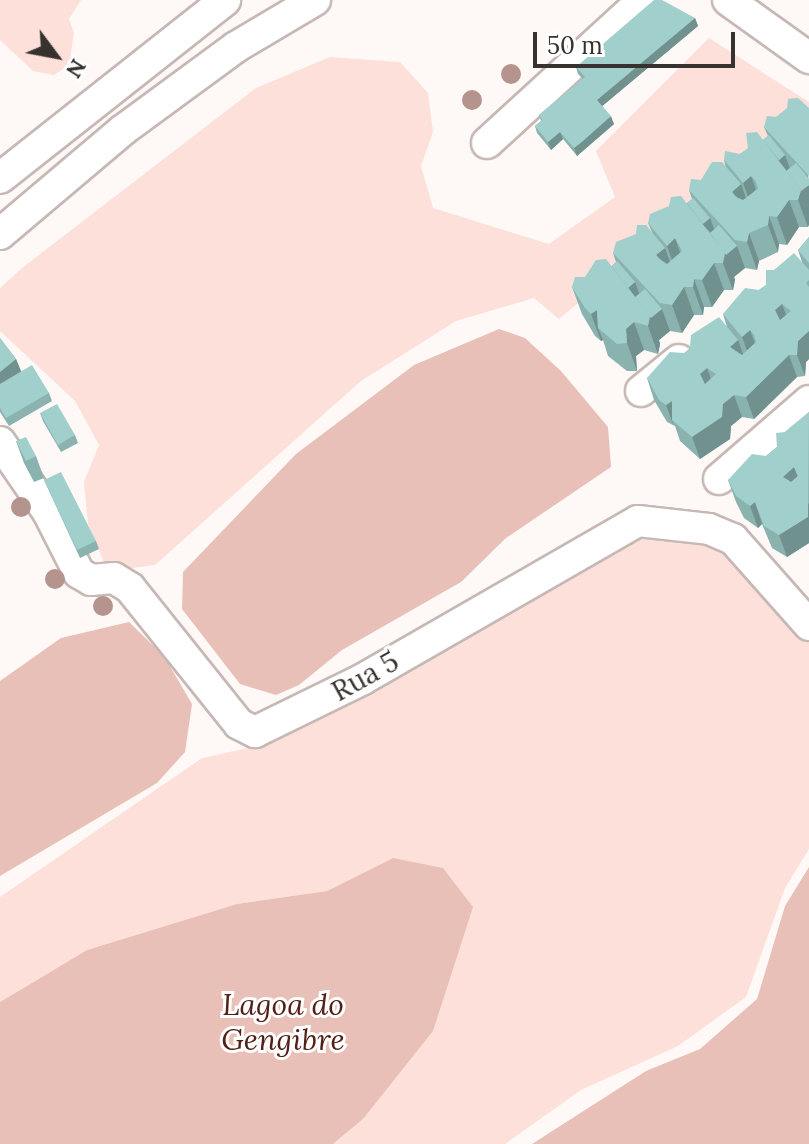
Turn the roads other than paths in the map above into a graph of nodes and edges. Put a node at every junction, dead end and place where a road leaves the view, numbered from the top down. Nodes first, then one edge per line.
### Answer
1 (225, 0) edge
2 (315, 0) edge
3 (643, 0) edge
4 (728, 0) edge
5 (809, 58) edge
6 (487, 143) dead end
7 (0, 178) edge
8 (0, 234) edge
9 (701, 341) edge
10 (641, 391) dead end
11 (809, 401) edge
12 (0, 442) edge
13 (719, 479) dead end
14 (809, 625) edge

1 - 7 street
2 - 8 street
3 - 6 street
4 - 5 street
9 - 10 street
11 - 13 street
12 - 14 street, Rua 5

